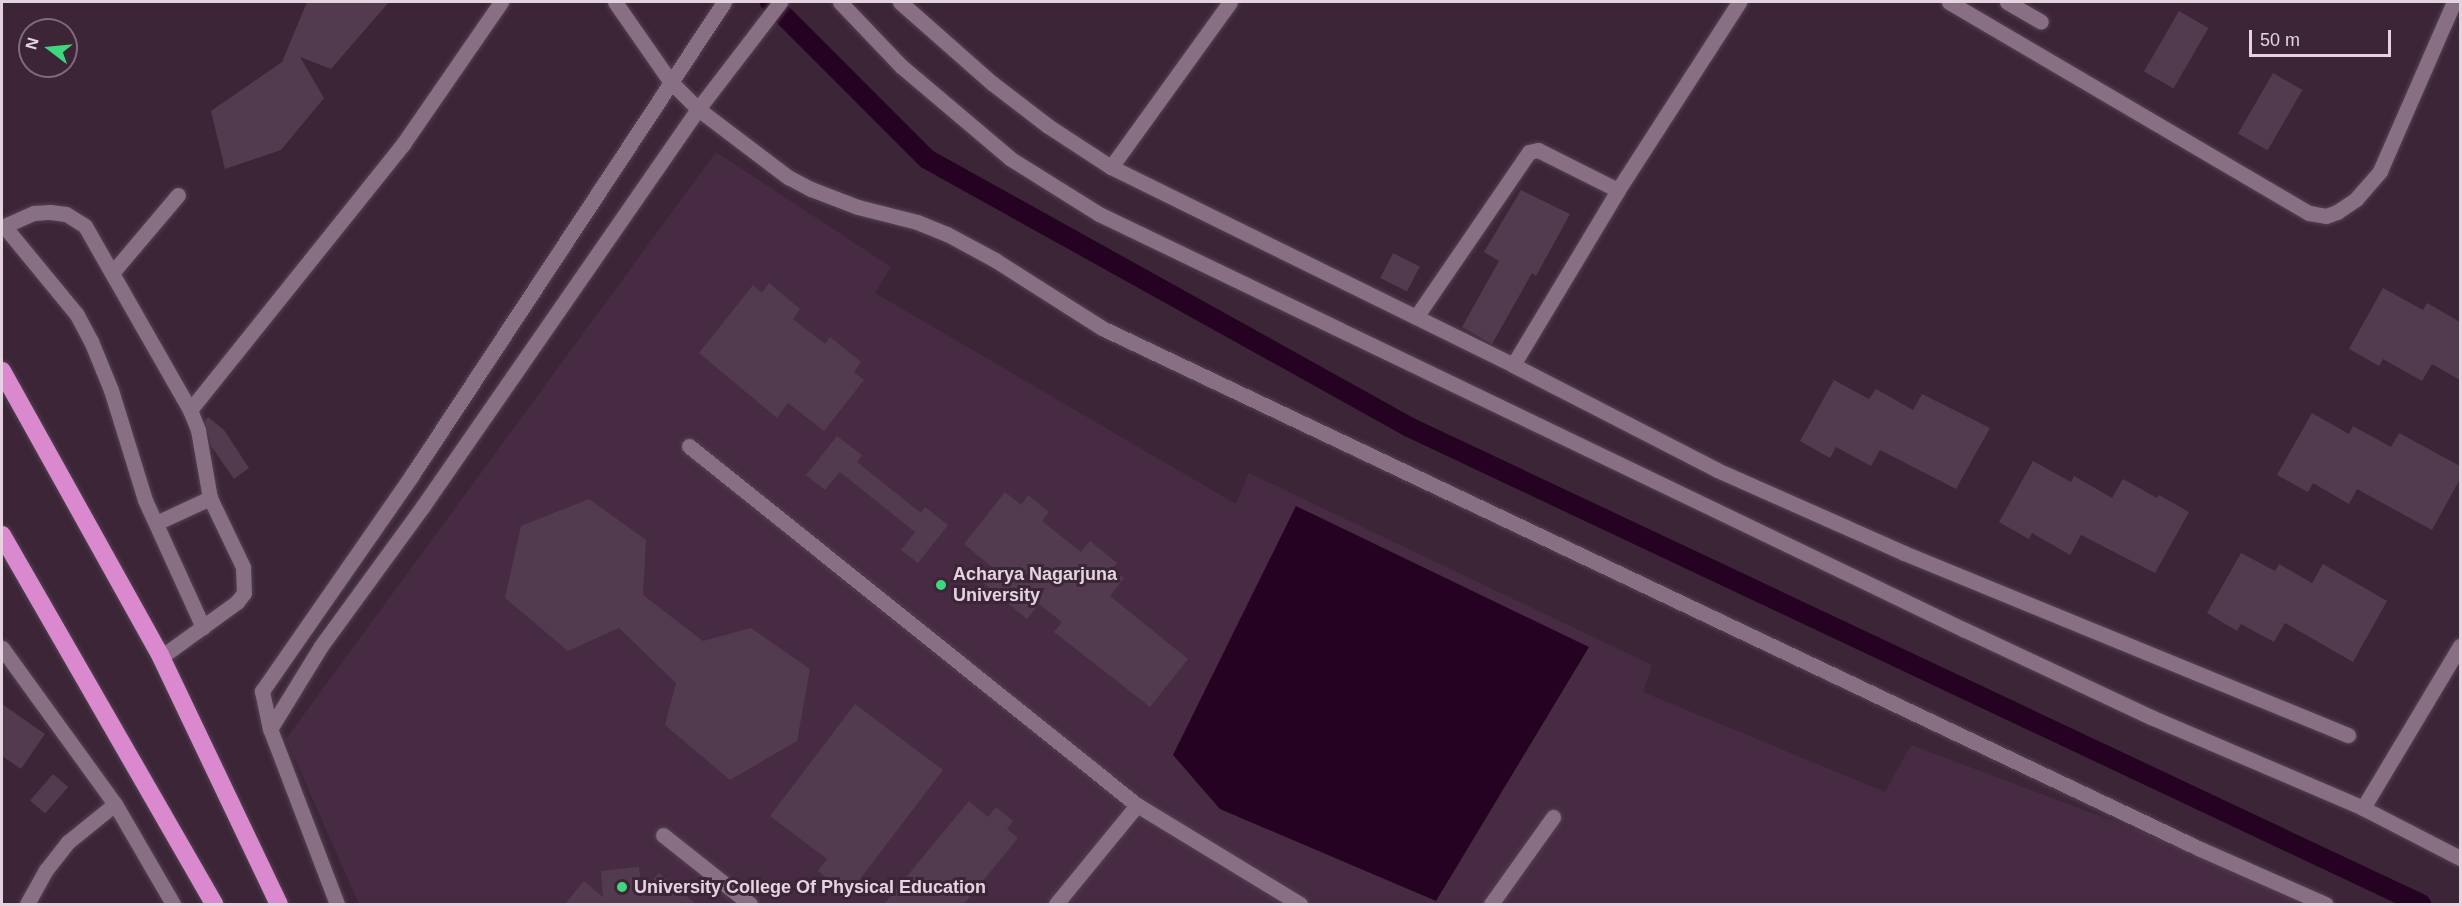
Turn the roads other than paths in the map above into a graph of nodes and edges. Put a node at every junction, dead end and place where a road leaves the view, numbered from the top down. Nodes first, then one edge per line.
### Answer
1 (501, 2) edge
2 (615, 2) edge
3 (724, 2) edge
4 (780, 2) edge
5 (840, 2) edge
6 (900, 2) edge
7 (1230, 2) edge
8 (1739, 2) edge
9 (1948, 2) edge
10 (2007, 2) edge
11 (2454, 2) edge
12 (2040, 22) dead end
13 (670, 81) junction
14 (698, 109) junction
15 (1111, 167) junction
16 (1618, 190) junction
17 (178, 195) dead end
18 (3, 227) edge
19 (112, 273) junction
20 (1416, 317) junction
21 (1513, 365) junction
22 (2, 371) edge
23 (190, 410) junction
24 (689, 446) dead end
25 (210, 498) junction
26 (156, 523) junction
27 (2, 536) edge
28 (203, 627) junction
29 (2460, 646) edge
30 (2, 648) edge
31 (161, 657) junction
32 (270, 729) junction
33 (2348, 735) dead end
34 (115, 804) junction
35 (1137, 805) junction
36 (2363, 808) junction
37 (1553, 817) dead end
38 (663, 836) dead end
39 (2460, 858) edge
40 (27, 904) edge
41 (172, 904) edge
42 (214, 904) edge
43 (279, 904) edge
44 (337, 904) edge
45 (750, 904) edge
46 (1056, 904) edge
47 (1300, 904) edge
48 (1491, 904) edge
49 (2325, 904) edge

1 - 23 street
2 - 13 street
3 - 13 street
4 - 14 street
5 - 36 street
6 - 15 street
7 - 15 street
8 - 16 street
9 - 11 street
10 - 12 street
13 - 14 street
13 - 32 street
14 - 32 street
14 - 49 street
15 - 20 street
16 - 20 street
16 - 21 street
17 - 19 street
18 - 19 street
18 - 26 street
19 - 23 street
20 - 21 street
21 - 33 street
22 - 31 highway
23 - 25 street
24 - 35 street
25 - 26 street
25 - 28 street
26 - 28 street
27 - 42 highway
28 - 31 street
29 - 36 street
30 - 34 street
31 - 43 highway
32 - 44 street
34 - 40 street
34 - 41 street
35 - 46 street
35 - 47 street
36 - 39 street
37 - 48 street
38 - 45 street

